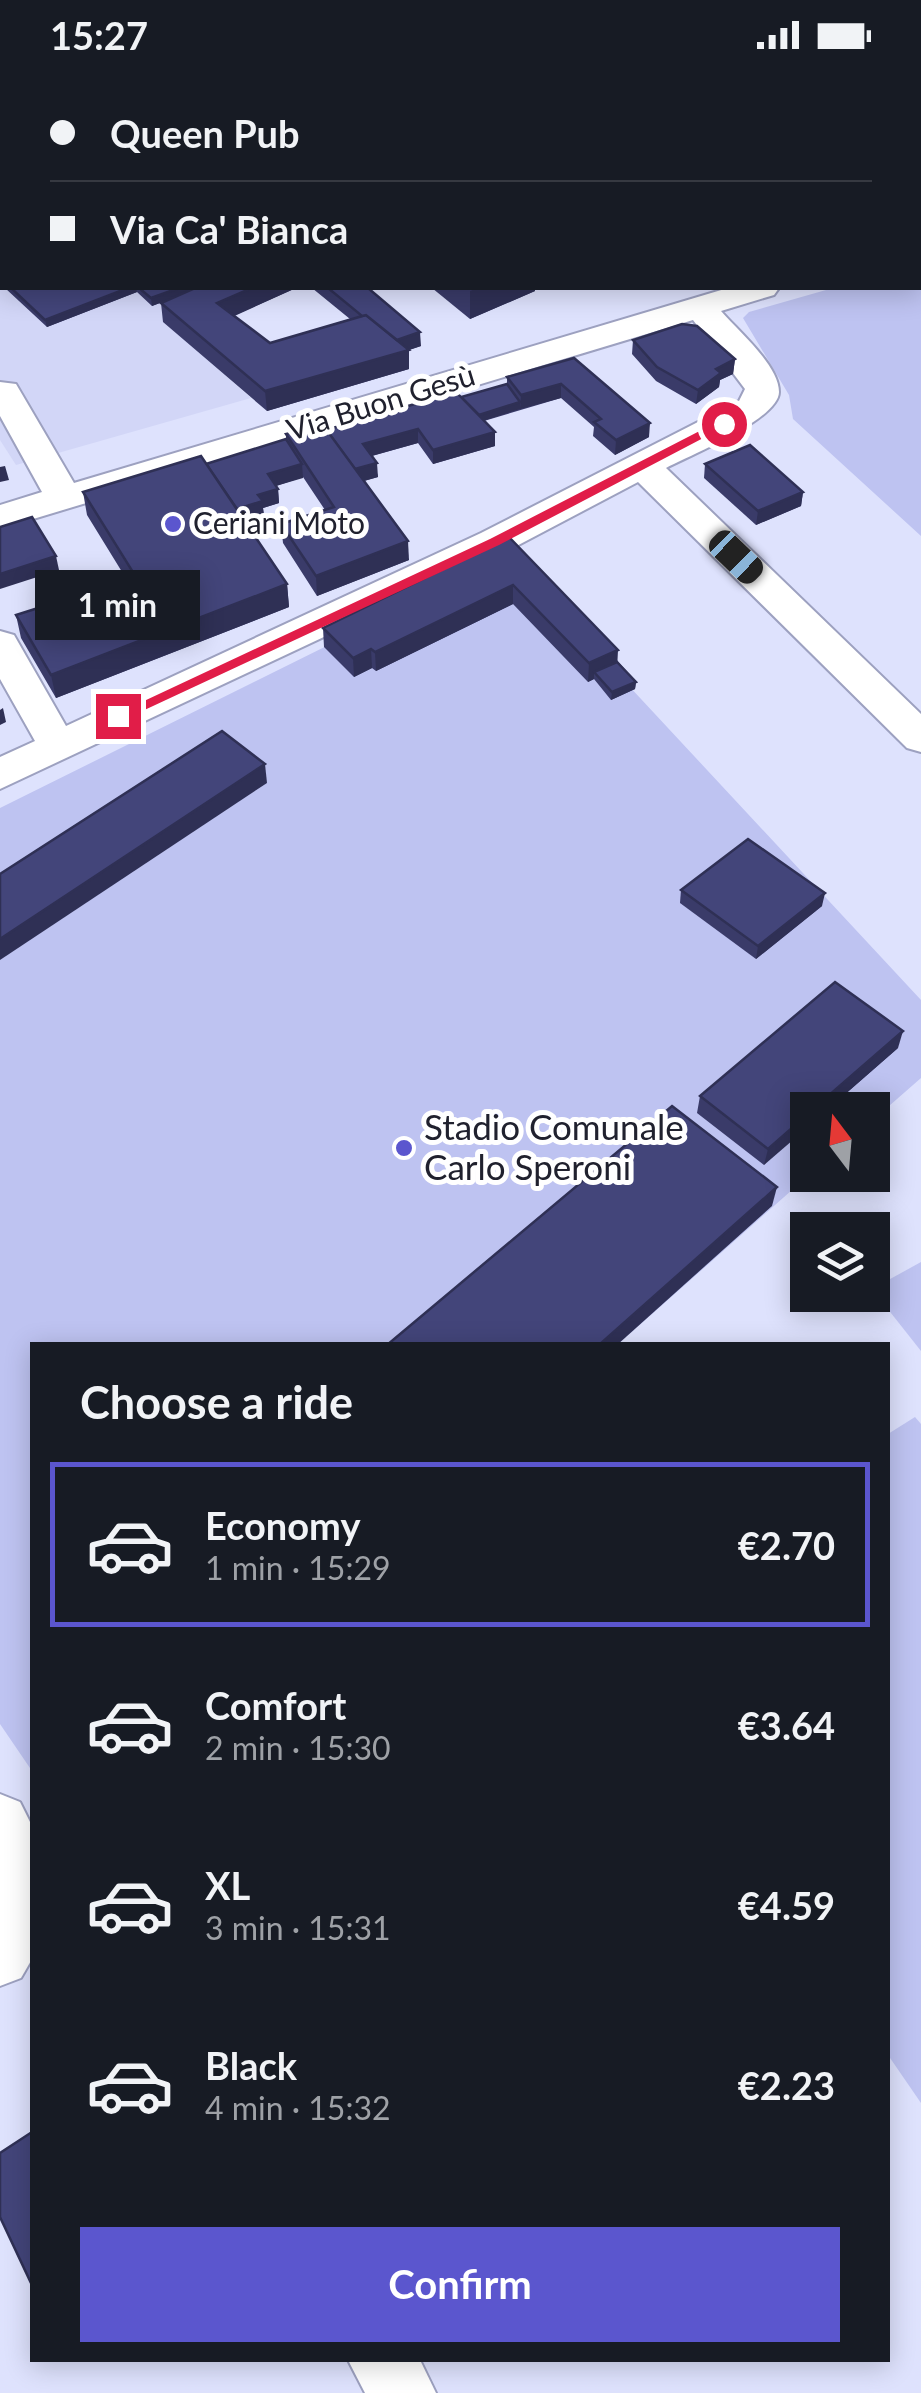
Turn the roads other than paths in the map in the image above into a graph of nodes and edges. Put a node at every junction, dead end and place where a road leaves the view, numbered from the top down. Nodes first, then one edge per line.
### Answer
1 (755, 290) edge
2 (700, 306) junction
3 (4, 392) dead end
4 (643, 466) junction
5 (64, 498) junction
6 (0, 517) edge
7 (0, 644) edge
8 (921, 738) edge
9 (58, 745) junction
10 (0, 774) edge
11 (0, 1822) edge
12 (29, 1888) edge
13 (0, 1957) edge
14 (381, 2362) edge
15 (404, 2393) edge

1 - 2 street, Via Buon Gesù
2 - 4 street
2 - 5 street, Via Buon Gesù
3 - 5 street
4 - 8 street
4 - 9 street
5 - 6 street, Via Buon Gesù
7 - 9 street
9 - 10 street
11 - 12 street
12 - 13 street
14 - 15 street

